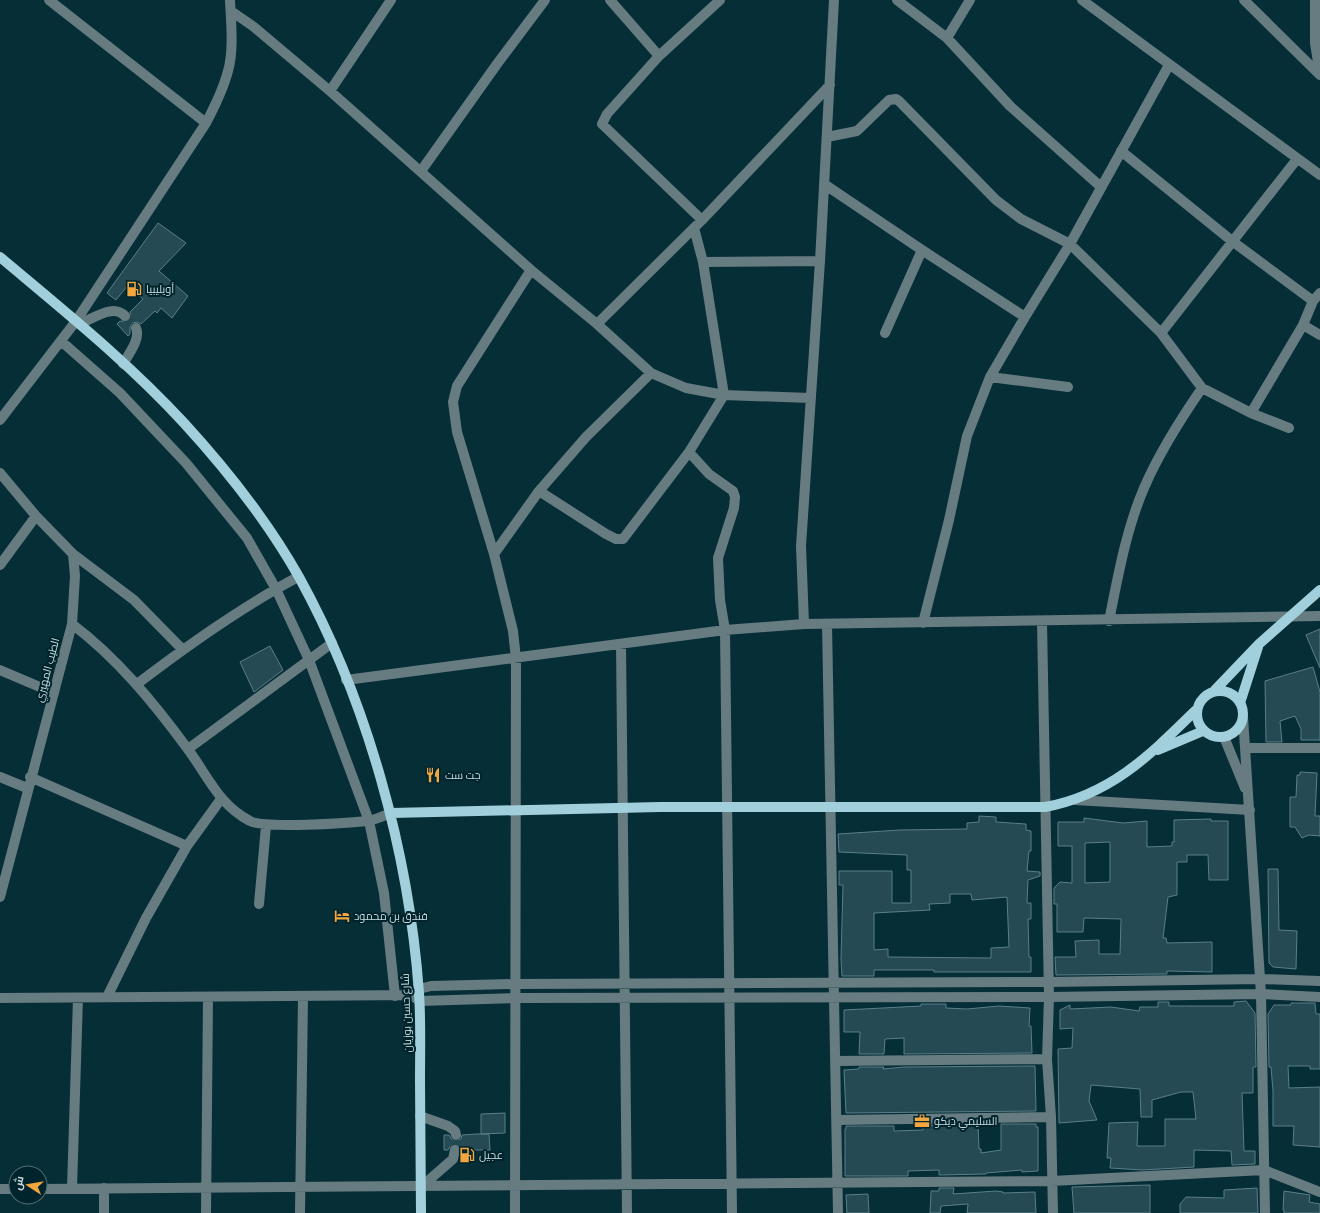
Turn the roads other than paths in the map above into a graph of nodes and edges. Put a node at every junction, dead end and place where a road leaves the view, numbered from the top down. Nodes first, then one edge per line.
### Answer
1 (49, 0) edge
2 (230, 0) edge
3 (391, 0) edge
4 (545, 0) edge
5 (610, 0) edge
6 (720, 0) edge
7 (834, 0) edge
8 (897, 0) edge
9 (970, 0) edge
10 (1082, 0) edge
11 (1244, 0) edge
12 (1315, 0) edge
13 (231, 11) junction
14 (946, 38) junction
15 (1318, 43) edge
16 (659, 56) junction
17 (1169, 65) junction
18 (1320, 75) edge
19 (830, 85) junction
20 (330, 91) junction
21 (206, 123) junction
22 (827, 137) junction
23 (1121, 151) junction
24 (1297, 159) junction
25 (421, 170) junction
26 (1320, 175) edge
27 (824, 184) junction
28 (1101, 187) junction
29 (702, 220) junction
30 (694, 228) junction
31 (1232, 241) junction
32 (1070, 244) junction
33 (922, 250) junction
34 (0, 256) edge
35 (820, 261) junction
36 (703, 262) junction
37 (531, 270) junction
38 (1320, 293) edge
39 (1313, 301) junction
40 (125, 316) tunnel mouth
41 (1025, 317) junction
42 (78, 323) junction
43 (597, 324) junction
44 (1303, 325) junction
45 (136, 328) dead end
46 (885, 333) dead end
47 (1160, 333) junction
48 (1320, 335) edge
49 (61, 341) junction
50 (123, 364) junction
51 (651, 372) junction
52 (990, 377) junction
53 (1068, 387) dead end
54 (1202, 388) junction
55 (724, 395) junction
56 (811, 398) junction
57 (1251, 413) junction
58 (0, 420) edge
59 (1289, 428) dead end
60 (689, 452) junction
61 (0, 472) edge
62 (539, 492) junction
63 (36, 516) junction
64 (73, 554) junction
65 (494, 554) junction
66 (0, 565) edge
67 (298, 577) junction
68 (276, 589) junction
69 (1320, 590) edge
70 (1320, 616) edge
71 (1290, 617) junction
72 (1109, 621) junction
73 (1042, 622) junction
74 (923, 623) junction
75 (72, 624) junction
76 (804, 624) junction
77 (827, 624) junction
78 (725, 630) junction
79 (332, 643) junction
80 (621, 644) junction
81 (1259, 644) junction
82 (182, 649) junction
83 (516, 659) junction
84 (309, 660) junction
85 (0, 670) edge
86 (346, 680) junction
87 (137, 684) junction
88 (1215, 690) junction
89 (54, 693) junction
90 (1240, 702) junction
91 (1196, 710) junction
92 (1243, 717) junction
93 (1203, 731) junction
94 (1224, 737) junction
95 (1245, 748) junction
96 (1320, 748) edge
97 (188, 749) junction
98 (1152, 753) junction
99 (30, 777) junction
100 (0, 778) edge
101 (27, 788) junction
102 (1249, 797) junction
103 (221, 799) junction
104 (1074, 800) junction
105 (831, 807) junction
106 (1045, 807) junction
107 (728, 808) junction
108 (516, 809) junction
109 (623, 809) junction
110 (1250, 810) junction
111 (391, 813) junction
112 (368, 820) junction
113 (266, 826) junction
114 (186, 846) junction
115 (4, 864) edge
116 (0, 897) edge
117 (259, 904) dead end
118 (1261, 979) junction
119 (1320, 981) edge
120 (1049, 982) junction
121 (729, 983) junction
122 (834, 983) junction
123 (515, 984) junction
124 (624, 985) junction
125 (1261, 994) junction
126 (417, 995) junction
127 (303, 996) junction
128 (395, 996) junction
129 (1049, 996) junction
130 (107, 997) junction
131 (208, 997) junction
132 (730, 997) junction
133 (834, 997) junction
134 (1320, 997) edge
135 (0, 998) edge
136 (78, 998) junction
137 (515, 998) junction
138 (624, 998) junction
139 (1047, 1059) junction
140 (836, 1061) junction
141 (420, 1116) junction
142 (1051, 1117) junction
143 (837, 1120) junction
144 (456, 1135) dead end
145 (455, 1150) tunnel mouth
146 (1264, 1170) junction
147 (1052, 1181) junction
148 (838, 1182) junction
149 (732, 1184) junction
150 (626, 1185) junction
151 (515, 1186) junction
152 (301, 1187) junction
153 (421, 1187) junction
154 (72, 1188) junction
155 (104, 1188) junction
156 (206, 1188) junction
157 (48, 1189) edge
158 (1320, 1192) edge
159 (104, 1213) edge
160 (206, 1213) edge
161 (300, 1213) edge
162 (421, 1213) edge
163 (515, 1213) edge
164 (627, 1213) edge
165 (732, 1213) edge
166 (838, 1213) edge
167 (1053, 1213) edge
168 (1265, 1213) edge

1 - 21 street
2 - 13 street
3 - 20 street
4 - 25 street
5 - 16 street
6 - 16 street
7 - 19 street
8 - 14 street
9 - 14 street
10 - 17 street
11 - 18 street
12 - 15 street
13 - 20 street
13 - 21 street
14 - 28 street
15 - 18 street
16 - 29 street
17 - 23 street
17 - 24 street
19 - 22 street
19 - 29 street
20 - 25 street
21 - 42 street
22 - 27 street
22 - 32 street
23 - 28 street
23 - 31 street
24 - 26 street
24 - 31 street
25 - 37 street
27 - 33 street
27 - 35 street
28 - 32 street
29 - 30 street
30 - 36 street
30 - 43 street
31 - 39 street
31 - 47 street
32 - 41 street
32 - 47 street
33 - 41 street
33 - 46 street
34 - 42 main road, شارع حسين بوزيان
35 - 36 street
35 - 56 street
36 - 55 street
37 - 43 street
37 - 65 street
38 - 39 street
39 - 44 street
40 - 42 street
41 - 52 street
42 - 49 street
42 - 50 main road, شارع حسين بوزيان
43 - 51 street
44 - 48 street
44 - 57 street
45 - 50 street
47 - 54 street
49 - 58 street
49 - 68 street
50 - 67 main road, شارع حسين بوزيان
51 - 55 street
51 - 62 street
52 - 53 street
52 - 74 street
54 - 57 street
54 - 72 street
55 - 56 street
55 - 60 street
56 - 76 street
57 - 59 street
60 - 62 street
60 - 78 street
61 - 63 street
62 - 65 street
63 - 64 street
63 - 66 street
64 - 75 street, الطيب المهيري
64 - 82 street
65 - 83 street
67 - 68 street
67 - 79 main road, شارع حسين بوزيان
68 - 82 street
68 - 84 street
69 - 71 main road
70 - 71 street
71 - 72 street
71 - 81 main road
72 - 73 street
73 - 74 street
73 - 106 street
74 - 77 street
75 - 87 street
75 - 89 street, الطيب المهيري
76 - 77 street
76 - 78 street
77 - 105 street
78 - 80 street
78 - 107 street
79 - 84 street
79 - 86 main road, شارع حسين بوزيان
80 - 83 street
80 - 109 street
81 - 88 main road
81 - 90 main road
82 - 87 street
83 - 86 street
83 - 108 street
84 - 97 street
84 - 112 street
85 - 89 street
86 - 111 main road, شارع حسين بوزيان
87 - 97 street
88 - 90 main road
88 - 91 main road
89 - 99 street, الطيب المهيري
90 - 92 main road
91 - 93 main road
91 - 98 main road
92 - 94 main road
92 - 95 street
93 - 94 main road
93 - 98 main road
94 - 102 street
95 - 96 street
95 - 102 street
97 - 103 street
98 - 104 main road
99 - 101 street, الطيب المهيري
99 - 114 street
100 - 101 street
101 - 115 street, الطيب المهيري
102 - 110 street
103 - 113 street
103 - 114 street
104 - 106 main road
104 - 110 street
105 - 106 main road
105 - 107 main road
105 - 122 street
106 - 120 street
107 - 109 main road
107 - 121 street
108 - 109 main road
108 - 111 main road
108 - 123 street
109 - 124 street
110 - 118 street
111 - 112 street
111 - 126 main road, شارع حسين بوزيان
112 - 113 street
112 - 128 street
113 - 117 street
114 - 130 street
115 - 116 street, الطيب المهيري
118 - 119 street
118 - 120 street
118 - 125 street
120 - 122 street
120 - 129 street
121 - 122 street
121 - 124 street
121 - 132 street
122 - 133 street
123 - 124 street
123 - 126 street
123 - 137 street
124 - 138 street
125 - 129 street
125 - 134 street
125 - 146 street
126 - 128 street
126 - 137 street
126 - 141 main road, شارع حسين بوزيان
127 - 128 street
127 - 131 street
127 - 152 street
129 - 133 street
129 - 139 street
130 - 131 street
130 - 136 street
131 - 156 street
132 - 133 street
132 - 138 street
132 - 149 street
133 - 140 street
135 - 136 street
136 - 154 street
137 - 138 street
137 - 151 street
138 - 150 street
139 - 140 street
139 - 142 street
140 - 143 street
141 - 144 street
141 - 153 main road, شارع حسين بوزيان
142 - 143 street
142 - 147 street
143 - 148 street
145 - 153 street
146 - 147 street
146 - 158 street
146 - 168 street
147 - 148 street
147 - 167 street
148 - 149 street
148 - 166 street
149 - 150 street
149 - 165 street
150 - 151 street
150 - 164 street
151 - 153 street
151 - 163 street
152 - 153 street
152 - 156 street
152 - 161 street
153 - 162 main road, شارع حسين بوزيان
154 - 155 street
154 - 157 street
155 - 156 street
155 - 159 street
156 - 160 street

